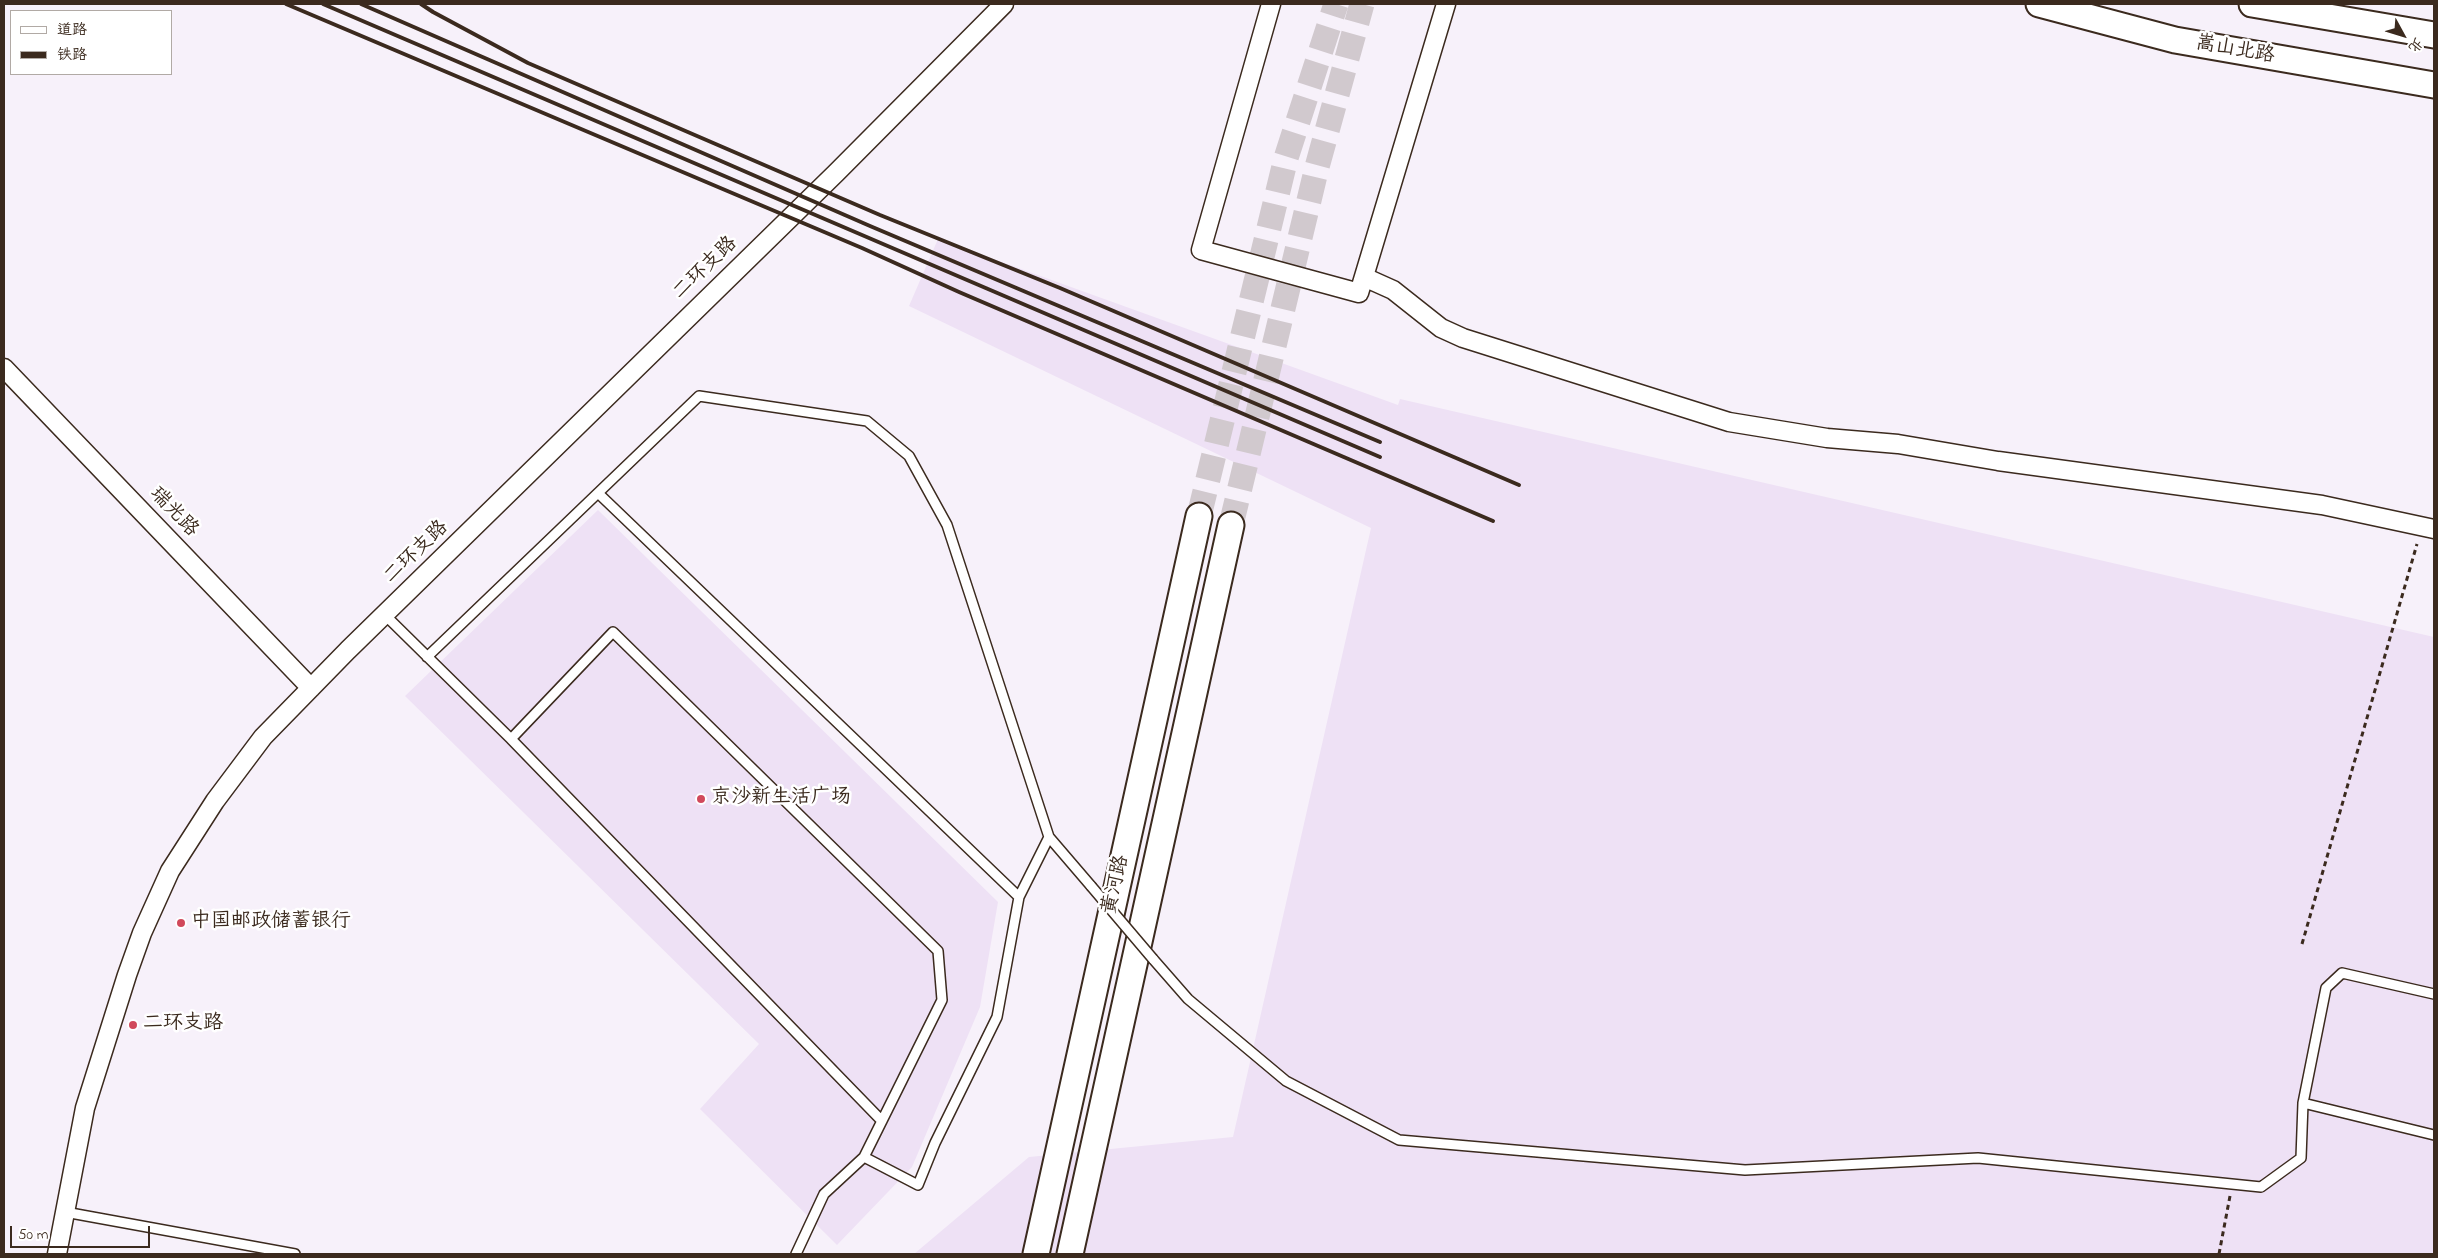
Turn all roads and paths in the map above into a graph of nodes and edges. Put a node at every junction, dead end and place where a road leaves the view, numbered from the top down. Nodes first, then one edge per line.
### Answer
1 (1004, 4) edge
2 (1271, 4) edge
3 (1446, 4) edge
4 (2039, 4) edge
5 (2252, 4) edge
6 (2434, 35) edge
7 (2434, 85) edge
8 (1364, 277) junction
9 (4, 368) edge
10 (598, 493) junction
11 (1199, 516) tunnel mouth
12 (1231, 525) tunnel mouth
13 (2428, 528) edge
14 (384, 614) junction
15 (428, 658) junction
16 (311, 688) junction
17 (511, 738) junction
18 (1049, 837) junction
19 (1019, 896) junction
20 (2302, 944) dead end
21 (2434, 994) edge
22 (2303, 1103) junction
23 (882, 1121) junction
24 (2434, 1135) edge
25 (864, 1157) junction
26 (2232, 1183) junction
27 (65, 1212) junction
28 (56, 1254) edge
29 (295, 1254) edge
30 (796, 1254) edge
31 (1036, 1254) edge
32 (1070, 1254) edge
33 (2219, 1254) edge

1 - 14 street, 二环支路
2 - 8 street
3 - 8 street
4 - 7 main road, 嵩山北路
5 - 6 main road
8 - 13 street
9 - 16 street, 瑞光路
10 - 15 lane
10 - 18 lane
10 - 19 lane
11 - 31 main road, 黄河路
12 - 32 main road, 黄河路
13 - 20 path
14 - 15 lane
14 - 16 street, 二环支路
15 - 17 lane
16 - 27 street, 二环支路
17 - 23 lane
17 - 23 lane
18 - 19 lane
18 - 26 lane, bridge
19 - 25 lane
21 - 22 lane
22 - 24 lane
22 - 26 lane
23 - 25 lane
25 - 30 lane
26 - 33 path
27 - 28 street, 二环支路
27 - 29 lane

